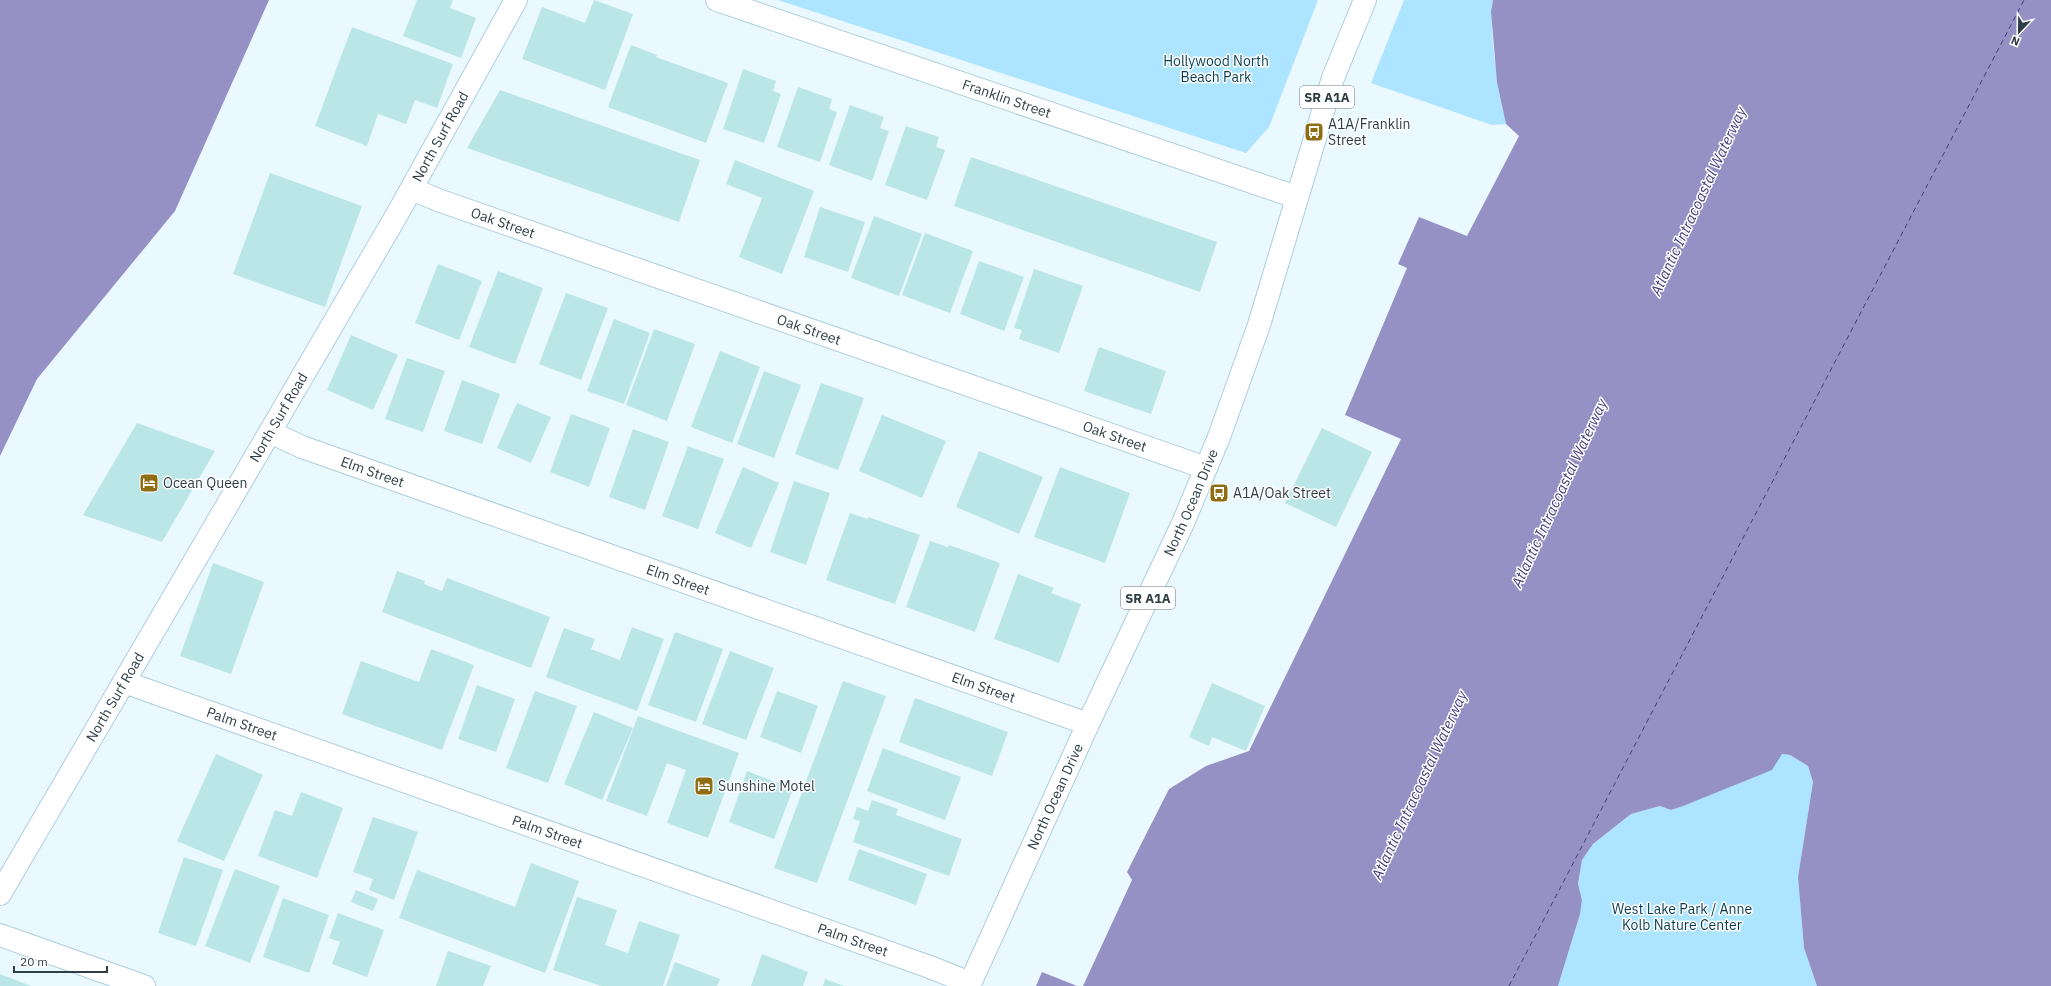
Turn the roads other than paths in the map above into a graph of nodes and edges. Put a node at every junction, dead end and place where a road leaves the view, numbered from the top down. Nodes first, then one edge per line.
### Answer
1 (516, 0) edge
2 (717, 0) edge
3 (1365, 0) edge
4 (412, 189) junction
5 (1296, 197) junction
6 (270, 432) junction
7 (1206, 468) junction
8 (124, 682) junction
9 (1088, 724) junction
10 (0, 894) edge
11 (0, 935) edge
12 (969, 984) edge
13 (144, 986) edge

1 - 4 street, North Surf Road
2 - 5 street, Franklin Street
3 - 5 street, North Ocean Drive / SR A1A
4 - 6 street, North Surf Road
4 - 7 street, Oak Street
5 - 7 street, North Ocean Drive / SR A1A
6 - 8 street, North Surf Road
6 - 9 street, Elm Street
7 - 9 street, North Ocean Drive / SR A1A
8 - 10 street, North Surf Road
8 - 12 street, Palm Street
9 - 12 street, North Ocean Drive / SR A1A
11 - 13 street

